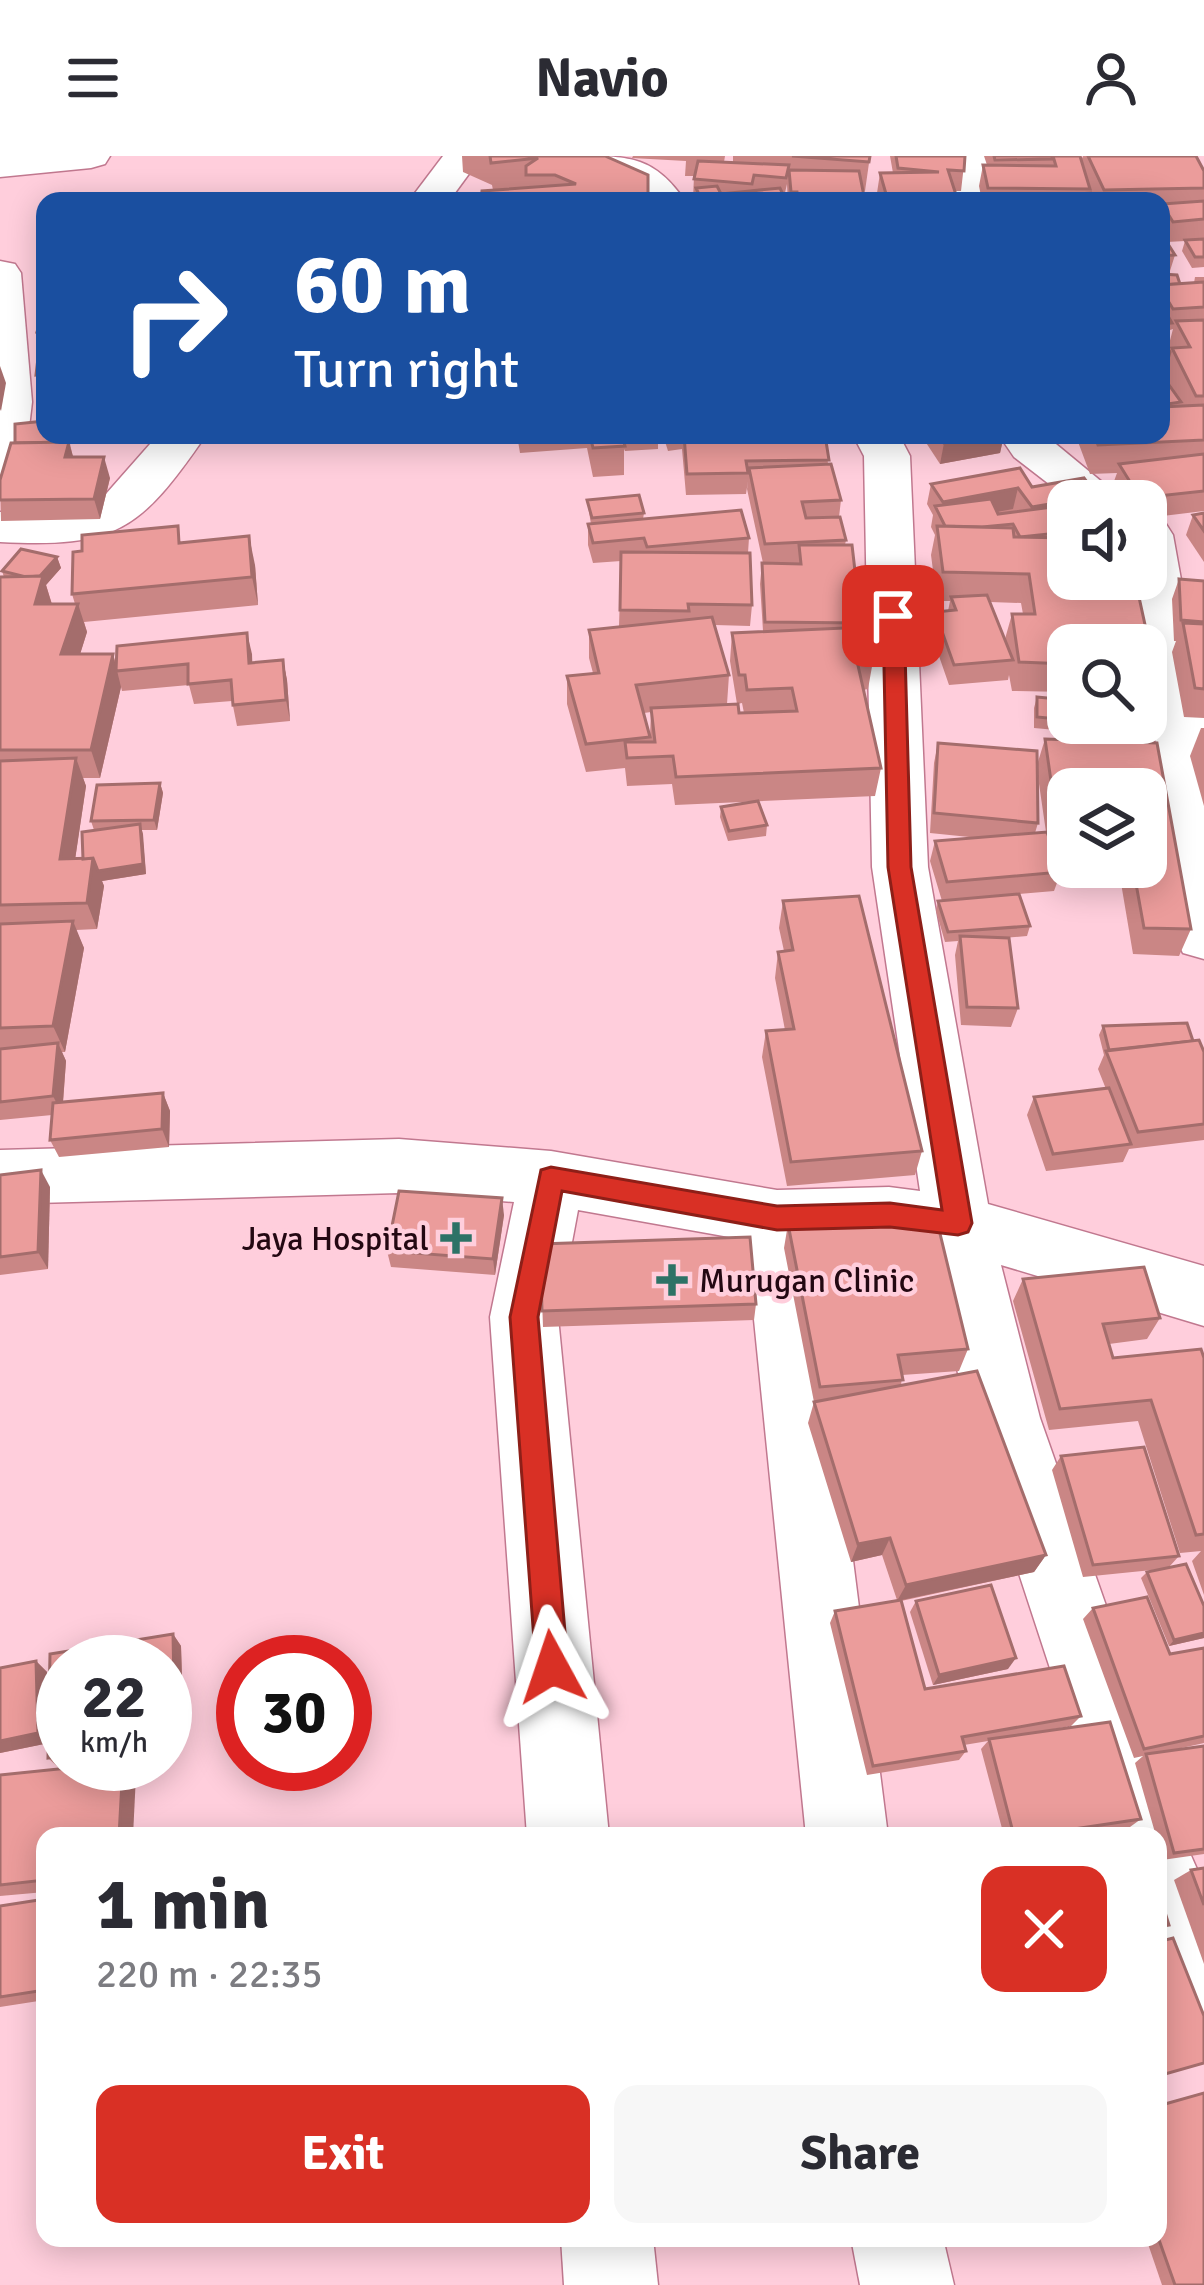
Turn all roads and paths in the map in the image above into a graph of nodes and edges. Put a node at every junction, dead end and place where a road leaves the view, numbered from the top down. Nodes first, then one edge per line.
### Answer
1 (91, 156) edge
2 (463, 156) edge
3 (601, 156) edge
4 (976, 156) edge
5 (0, 165) edge
6 (436, 192) edge
7 (657, 192) edge
8 (975, 192) edge
9 (0, 273) edge
10 (4, 350) edge
11 (175, 444) edge
12 (881, 444) edge
13 (1030, 444) edge
14 (0, 478) edge
15 (1075, 480) edge
16 (0, 526) edge
17 (1167, 547) edge
18 (1204, 571) edge
19 (1160, 600) edge
20 (1204, 937) edge
21 (0, 1177) edge
22 (551, 1178) junction
23 (777, 1218) junction
24 (958, 1223) junction
25 (1204, 1296) edge
26 (567, 1827) edge
27 (846, 1827) edge
28 (1143, 1827) edge
29 (1167, 1898) edge
30 (1204, 2004) edge
31 (608, 2247) edge
32 (899, 2247) edge
33 (611, 2285) edge
34 (907, 2285) edge

1 - 5 street
2 - 6 street
3 - 7 street
4 - 8 street
9 - 10 street
10 - 14 street
11 - 16 street
12 - 24 street
13 - 15 street
17 - 18 street
19 - 20 street
21 - 22 street
22 - 23 street
22 - 26 street
23 - 24 street
23 - 27 street
24 - 25 street
24 - 28 street
29 - 30 street
31 - 33 street
32 - 34 street

